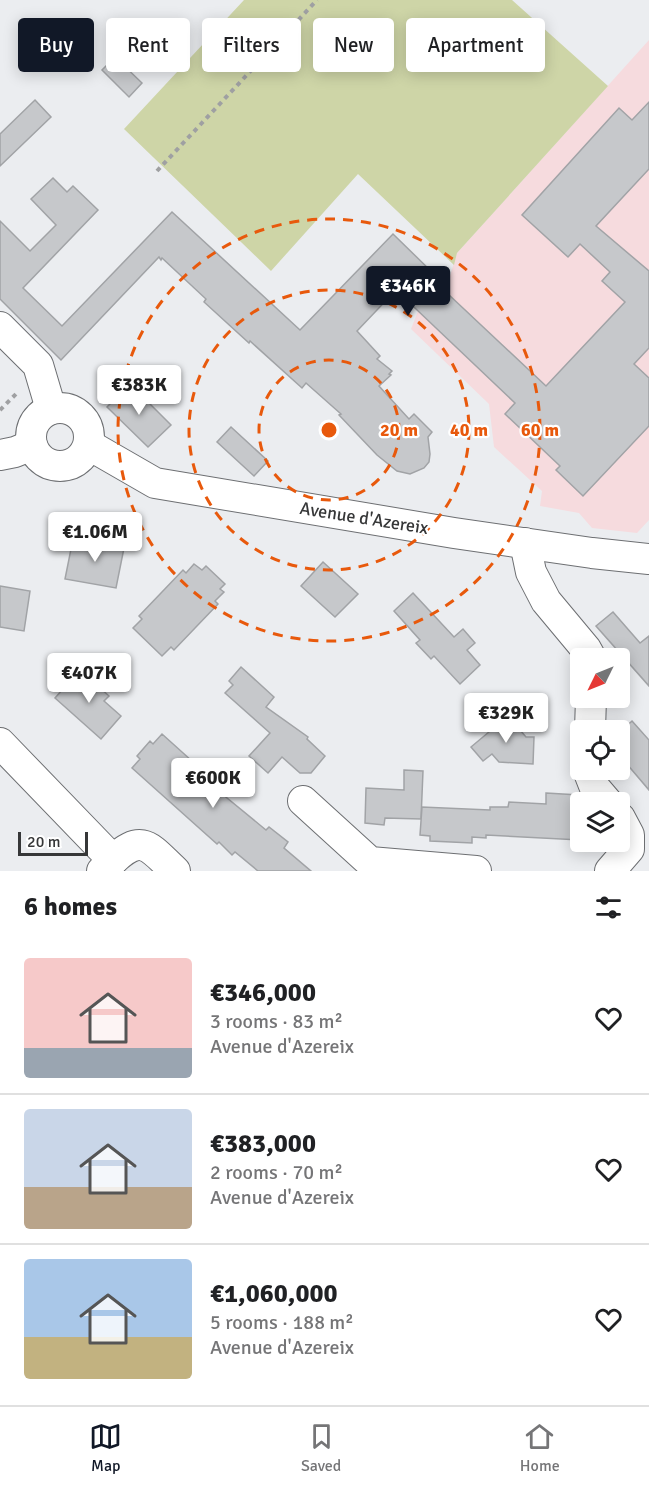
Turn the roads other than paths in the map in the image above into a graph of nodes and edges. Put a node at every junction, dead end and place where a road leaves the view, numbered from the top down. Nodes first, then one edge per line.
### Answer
1 (0, 327) edge
2 (51, 409) junction
3 (32, 445) junction
4 (89, 445) junction
5 (0, 455) edge
6 (525, 543) junction
7 (649, 559) edge
8 (584, 648) edge
9 (0, 743) edge
10 (303, 801) dead end
11 (626, 852) edge
12 (108, 865) edge
13 (175, 871) edge
14 (476, 871) edge
15 (610, 871) edge

1 - 2 street
2 - 3 street
2 - 4 street
3 - 4 street
3 - 5 street
4 - 6 street, Avenue d'Azereix
6 - 7 street, Avenue d'Azereix
6 - 8 street
9 - 12 street
10 - 14 street
11 - 15 street
12 - 13 street

